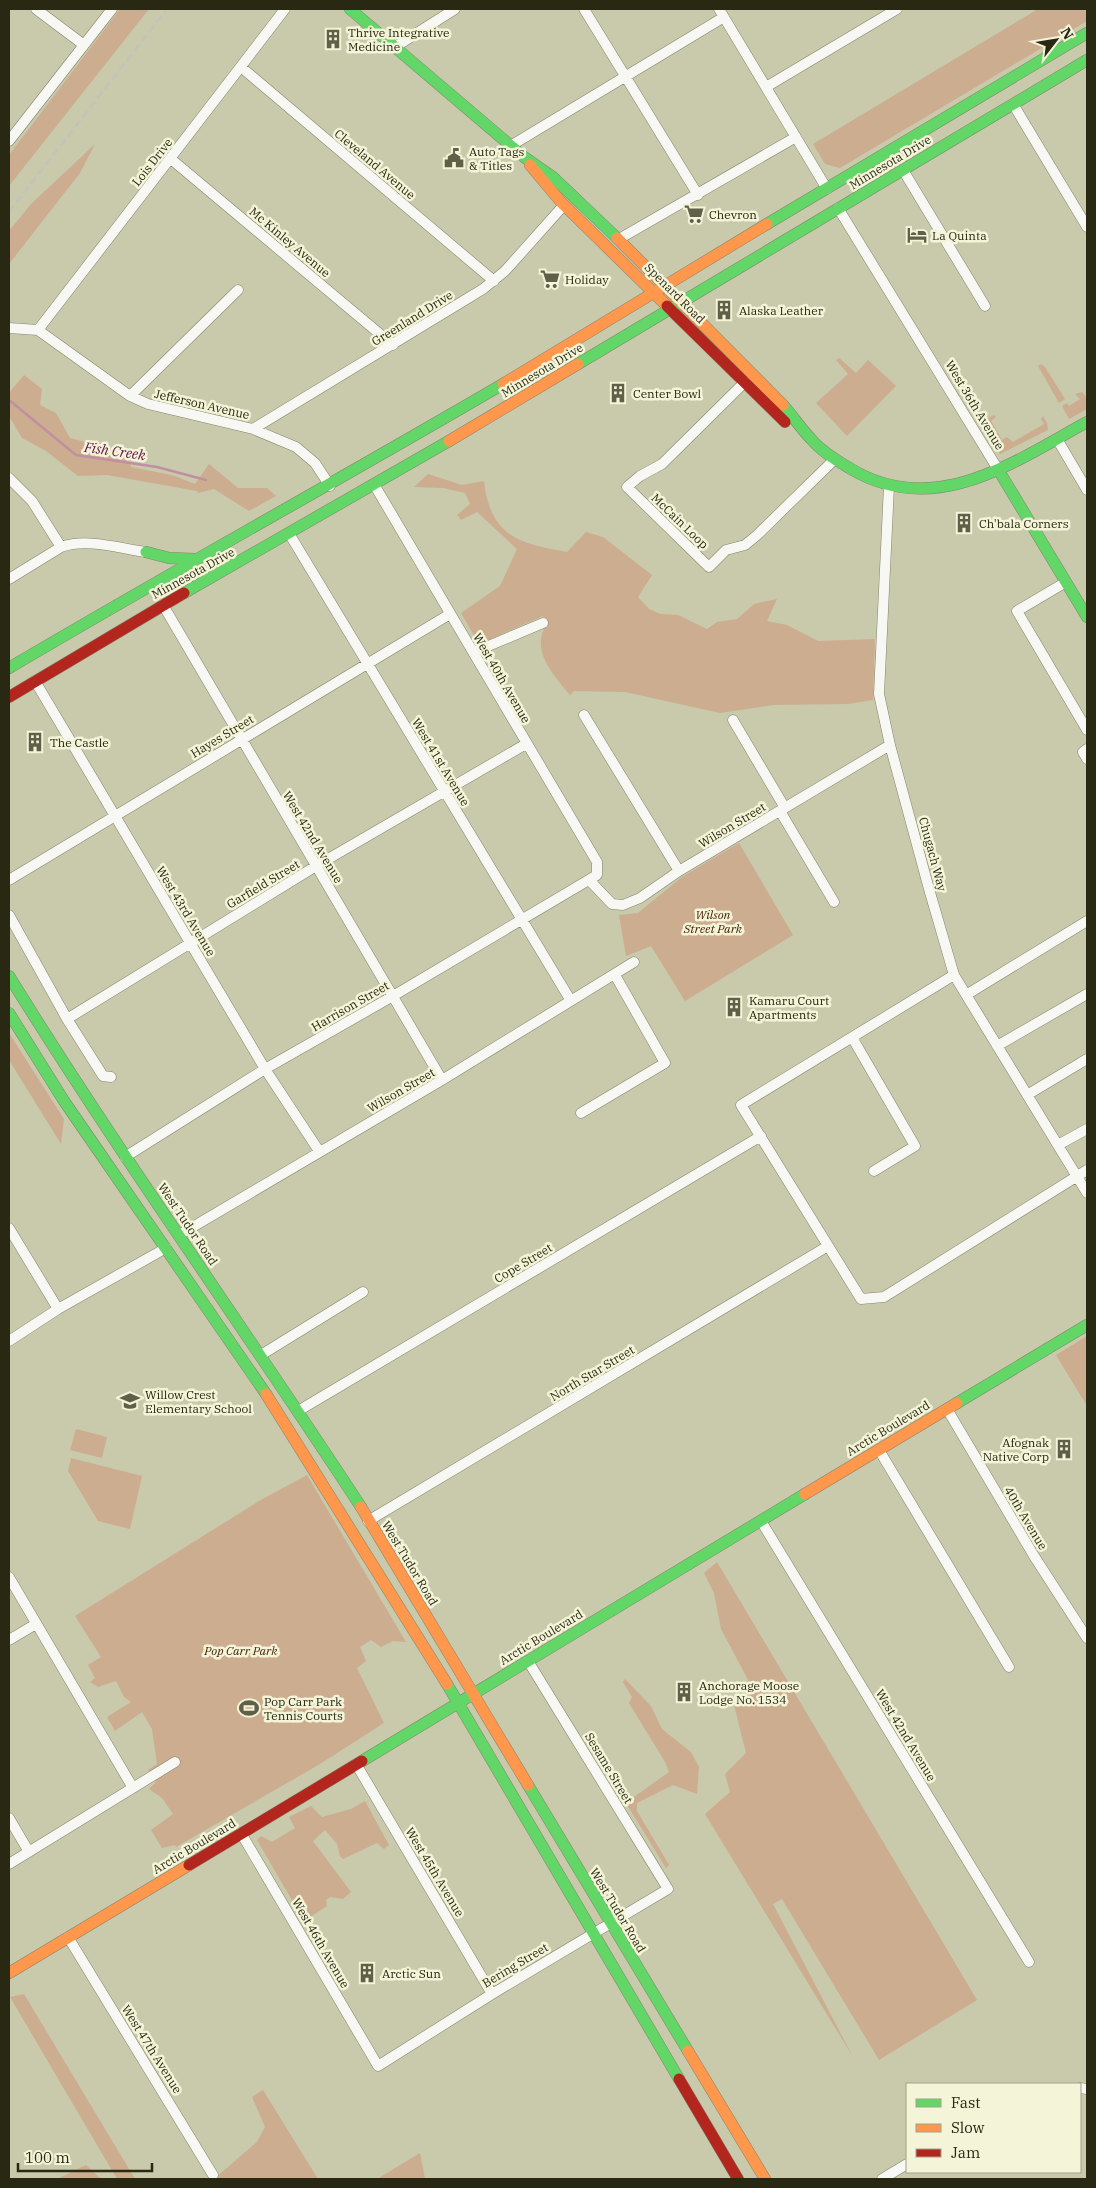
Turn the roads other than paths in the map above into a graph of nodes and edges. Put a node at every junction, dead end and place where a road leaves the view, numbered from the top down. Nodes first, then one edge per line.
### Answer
1 (36, 9) edge
2 (112, 9) edge
3 (285, 9) edge
4 (350, 9) edge
5 (455, 9) edge
6 (584, 9) edge
7 (896, 9) edge
8 (721, 13) edge
9 (1087, 33) edge
10 (84, 45) junction
11 (395, 47) junction
12 (1087, 60) edge
13 (241, 67) junction
14 (624, 77) junction
15 (766, 87) junction
16 (1014, 104) junction
17 (944, 119) junction
18 (796, 137) junction
19 (9, 141) edge
20 (948, 144) junction
21 (512, 145) junction
22 (524, 157) junction
23 (171, 159) junction
24 (903, 170) junction
25 (827, 189) junction
26 (698, 195) junction
27 (564, 205) junction
28 (838, 208) junction
29 (1087, 227) edge
30 (619, 239) junction
31 (494, 281) junction
32 (665, 285) junction
33 (238, 290) dead end
34 (654, 292) junction
35 (682, 302) junction
36 (985, 306) dead end
37 (671, 308) junction
38 (9, 328) edge
39 (38, 330) junction
40 (393, 345) junction
41 (744, 382) junction
42 (130, 396) junction
43 (1087, 422) edge
44 (253, 429) junction
45 (1057, 439) junction
46 (812, 441) junction
47 (835, 459) junction
48 (999, 471) junction
49 (9, 478) edge
50 (330, 486) junction
51 (375, 486) junction
52 (889, 486) junction
53 (1087, 490) edge
54 (290, 535) junction
55 (61, 548) junction
56 (146, 552) junction
57 (196, 559) junction
58 (9, 579) edge
59 (1066, 582) junction
60 (146, 587) junction
61 (163, 605) junction
62 (450, 614) junction
63 (1087, 616) edge
64 (543, 623) dead end
65 (474, 652) junction
66 (367, 664) junction
67 (9, 668) edge
68 (35, 681) junction
69 (9, 697) edge
70 (584, 715) dead end
71 (733, 720) dead end
72 (1087, 730) edge
73 (241, 739) junction
74 (526, 744) junction
75 (890, 745) junction
76 (444, 792) junction
77 (782, 810) junction
78 (115, 815) junction
79 (316, 866) junction
80 (679, 871) junction
81 (9, 880) edge
82 (590, 881) junction
83 (834, 902) dead end
84 (9, 915) edge
85 (523, 919) junction
86 (1087, 921) edge
87 (191, 943) junction
88 (634, 962) dead end
89 (615, 974) junction
90 (954, 975) junction
91 (9, 976) edge
92 (1087, 994) edge
93 (966, 995) junction
94 (393, 996) junction
95 (571, 1001) junction
96 (9, 1013) edge
97 (67, 1019) junction
98 (853, 1039) junction
99 (997, 1046) junction
100 (1087, 1060) edge
101 (265, 1069) junction
102 (111, 1077) dead end
103 (442, 1080) junction
104 (1027, 1095) junction
105 (581, 1113) dead end
106 (1087, 1129) edge
107 (761, 1136) junction
108 (1058, 1145) junction
109 (319, 1151) junction
110 (125, 1157) junction
111 (1087, 1170) edge
112 (113, 1171) junction
113 (874, 1171) dead end
114 (1077, 1176) junction
115 (1087, 1193) edge
116 (9, 1228) edge
117 (179, 1235) junction
118 (828, 1246) junction
119 (166, 1248) junction
120 (363, 1292) dead end
121 (58, 1309) junction
122 (232, 1312) junction
123 (1087, 1325) edge
124 (9, 1341) edge
125 (261, 1355) junction
126 (947, 1409) junction
127 (298, 1411) junction
128 (879, 1450) junction
129 (368, 1521) junction
130 (761, 1521) junction
131 (9, 1577) edge
132 (36, 1624) junction
133 (1087, 1638) edge
134 (9, 1640) edge
135 (528, 1661) junction
136 (1009, 1667) dead end
137 (472, 1694) junction
138 (458, 1703) junction
139 (175, 1762) dead end
140 (356, 1764) junction
141 (133, 1788) junction
142 (9, 1818) edge
143 (241, 1833) junction
144 (29, 1852) junction
145 (9, 1864) edge
146 (668, 1889) joint
147 (610, 1923) junction
148 (594, 1932) junction
149 (68, 1937) junction
150 (1029, 1962) dead end
151 (9, 1973) edge
152 (492, 1994) junction
153 (378, 2066) joint
154 (906, 2165) edge
155 (213, 2174) dead end
156 (738, 2179) edge
157 (765, 2179) edge
158 (882, 2179) edge

1 - 10 street
2 - 10 street
3 - 13 street, Lois Drive
4 - 11 main road, Spenard Road
5 - 11 street
6 - 14 street
7 - 15 street
8 - 14 street
8 - 15 street
9 - 17 main road, Minnesota Drive
10 - 19 street
11 - 21 main road, Spenard Road
12 - 16 main road, Minnesota Drive
13 - 23 street, Lois Drive
13 - 31 street, Cleveland Avenue
14 - 21 street
14 - 26 street
15 - 18 street
16 - 20 main road, Minnesota Drive
16 - 29 street
17 - 20 main road
17 - 25 main road, Minnesota Drive
18 - 25 street
18 - 26 street
20 - 24 main road, Minnesota Drive
21 - 22 main road, Spenard Road
22 - 27 main road, Spenard Road
22 - 30 main road, Spenard Road
23 - 39 street, Lois Drive
23 - 40 street, Mc Kinley Avenue
24 - 28 main road, Minnesota Drive
24 - 36 street
25 - 32 main road, Minnesota Drive
26 - 30 street
27 - 31 street, Greenland Drive
27 - 34 main road, Spenard Road
28 - 35 main road, Minnesota Drive
28 - 48 street, West 36th Avenue
30 - 32 main road, Spenard Road
31 - 40 street, Greenland Drive
32 - 34 main road, Minnesota Drive
32 - 35 main road, Spenard Road
33 - 42 street
34 - 37 main road, Spenard Road
34 - 50 main road, Minnesota Drive
35 - 37 main road, Minnesota Drive
35 - 46 main road, Spenard Road
37 - 41 main road, Spenard Road
37 - 51 main road, Minnesota Drive
38 - 39 street
39 - 42 street, Jefferson Avenue
40 - 44 street, Greenland Drive
41 - 46 main road, Spenard Road
41 - 47 street, McCain Loop
42 - 44 street, Jefferson Avenue
43 - 45 main road, Spenard Road
44 - 50 street, Jefferson Avenue
45 - 48 main road, Spenard Road
45 - 53 street
46 - 47 main road, Spenard Road
47 - 52 main road, Spenard Road
48 - 52 main road, Spenard Road
48 - 59 main road, West 36th Avenue
49 - 55 street
50 - 57 main road, Minnesota Drive
51 - 54 main road, Minnesota Drive
51 - 62 street, West 40th Avenue
52 - 75 street, Chugach Way
54 - 61 main road, Minnesota Drive
54 - 66 street, West 41st Avenue
55 - 56 street
55 - 58 street
56 - 57 main road
56 - 60 main road
57 - 60 main road, Minnesota Drive
59 - 63 main road, West 36th Avenue
59 - 72 street
60 - 67 main road, Minnesota Drive
61 - 68 main road, Minnesota Drive
61 - 73 street, West 42nd Avenue
62 - 65 street, West 40th Avenue
62 - 66 street, Hayes Street
64 - 65 street
65 - 74 street, West 40th Avenue
66 - 73 street, Hayes Street
66 - 76 street, West 41st Avenue
68 - 69 main road, Minnesota Drive
68 - 78 street, West 43rd Avenue
70 - 80 street
71 - 77 street
73 - 78 street, Hayes Street
73 - 79 street, West 42nd Avenue
74 - 76 street, Garfield Street
74 - 82 street, West 40th Avenue
75 - 77 street, Wilson Street
75 - 90 street, Chugach Way
76 - 79 street, Garfield Street
76 - 85 street, West 41st Avenue
77 - 80 street, Wilson Street
77 - 83 street
78 - 81 street, Hayes Street
78 - 87 street, West 43rd Avenue
79 - 87 street, Garfield Street
79 - 94 street, West 42nd Avenue
80 - 82 street, Wilson Street
82 - 85 street, Harrison Street
84 - 97 street
85 - 94 street, Harrison Street
85 - 95 street, West 41st Avenue
86 - 93 street
87 - 97 street, Garfield Street
87 - 101 street, West 43rd Avenue
88 - 89 street, Wilson Street
89 - 95 street, Wilson Street
89 - 105 street
90 - 93 street, Chugach Way
90 - 98 street
91 - 110 main road, West Tudor Road
92 - 99 street
93 - 99 street, Chugach Way
94 - 101 street, Harrison Street
94 - 103 street, West 42nd Avenue
95 - 103 street, Wilson Street
96 - 112 main road
97 - 102 street
98 - 107 street
98 - 113 street
99 - 104 street, Chugach Way
100 - 104 street
101 - 109 street, West 43rd Avenue
101 - 110 street, Harrison Street
103 - 109 street, Wilson Street
104 - 108 street, Chugach Way
106 - 108 street
107 - 118 street
107 - 127 street, Cope Street
108 - 114 street, Chugach Way
109 - 117 street, Wilson Street
110 - 117 main road, West Tudor Road
111 - 114 street
112 - 117 main road
112 - 119 main road
114 - 115 street, Chugach Way
114 - 118 street
116 - 121 street
117 - 122 main road, West Tudor Road
118 - 129 street, North Star Street
119 - 121 street
119 - 122 main road
119 - 138 main road
120 - 125 street
121 - 124 street
122 - 125 main road, West Tudor Road
123 - 126 main road, Arctic Boulevard
125 - 127 main road, West Tudor Road
126 - 128 main road, Arctic Boulevard
126 - 133 street, 40th Avenue
127 - 129 main road, West Tudor Road
128 - 130 main road, Arctic Boulevard
128 - 136 street
129 - 137 main road, West Tudor Road
130 - 135 main road, Arctic Boulevard
130 - 150 street, West 42nd Avenue
131 - 132 street
132 - 134 street
132 - 141 street
135 - 137 main road, Arctic Boulevard
135 - 146 street, Sesame Street
137 - 138 main road, Arctic Boulevard
137 - 147 main road, West Tudor Road
138 - 140 main road, Arctic Boulevard
138 - 148 main road
139 - 141 street
140 - 143 main road, Arctic Boulevard
140 - 152 street, West 45th Avenue
141 - 144 street
142 - 144 street
143 - 149 main road, Arctic Boulevard
143 - 153 street, West 46th Avenue
144 - 145 street
146 - 147 street, Bering Street
147 - 148 street, Bering Street
147 - 157 main road, West Tudor Road
148 - 152 street, Bering Street
148 - 156 main road
149 - 151 main road, Arctic Boulevard
149 - 155 street, West 47th Avenue
152 - 153 street, Bering Street
154 - 158 street

